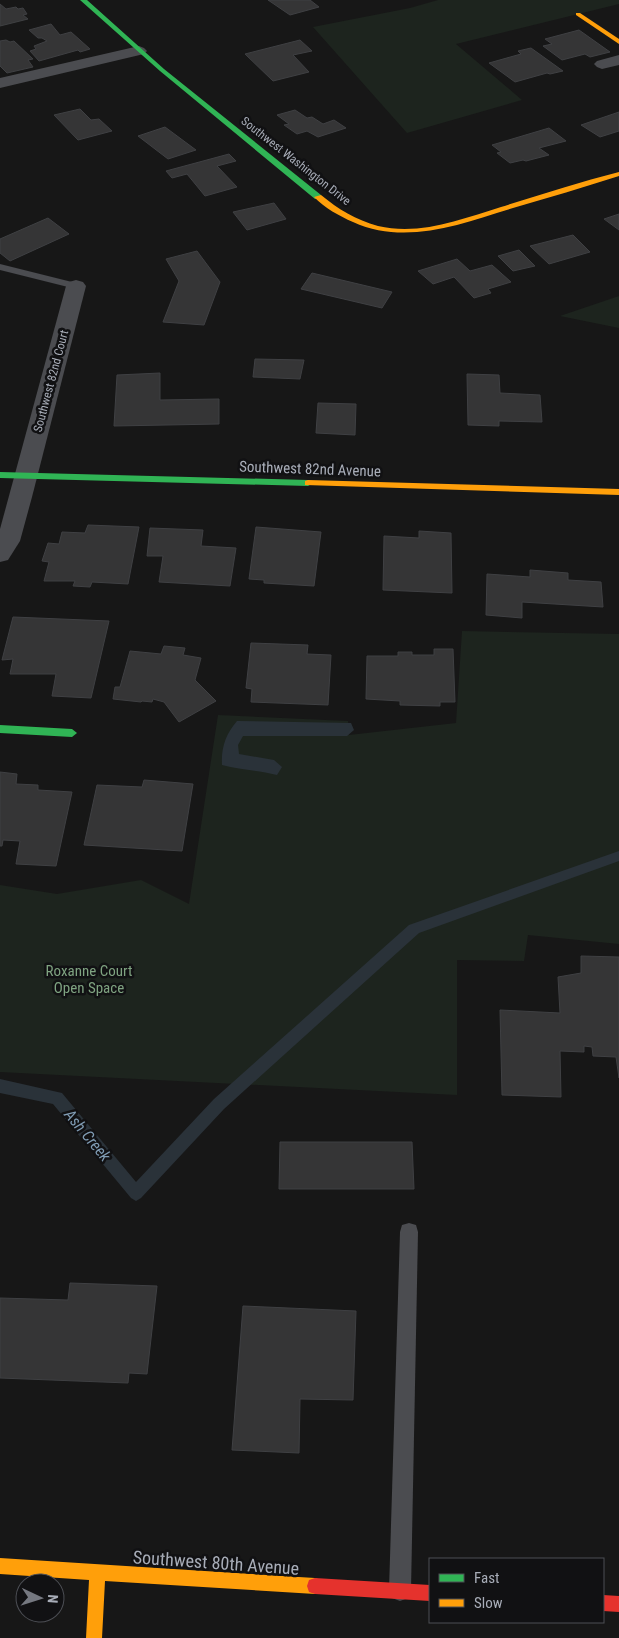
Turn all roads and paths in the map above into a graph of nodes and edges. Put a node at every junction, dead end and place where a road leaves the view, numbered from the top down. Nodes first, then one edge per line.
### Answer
1 (83, 0) edge
2 (578, 14) dead end
3 (619, 42) edge
4 (139, 50) junction
5 (619, 60) edge
6 (602, 64) dead end
7 (0, 83) edge
8 (619, 174) edge
9 (0, 267) edge
10 (76, 286) joint
11 (0, 475) edge
12 (27, 476) junction
13 (619, 492) edge
14 (0, 554) edge
15 (0, 729) edge
16 (72, 733) dead end
17 (409, 1232) dead end
18 (0, 1566) edge
19 (97, 1573) junction
20 (400, 1592) junction
21 (429, 1593) edge
22 (604, 1603) edge
23 (619, 1604) edge
24 (94, 1638) edge

1 - 4 street, Southwest Washington Drive
2 - 3 street
4 - 7 street
4 - 8 street, Southwest Washington Drive
5 - 6 street
9 - 10 lane
10 - 12 street, Southwest 82nd Court
11 - 12 street, Southwest 82nd Avenue
12 - 13 street, Southwest 82nd Avenue
12 - 14 street, Southwest 82nd Court
15 - 16 street
17 - 20 lane
18 - 19 street, Southwest 80th Avenue
19 - 20 street, Southwest 80th Avenue
19 - 24 street
20 - 21 street, Southwest 80th Avenue
22 - 23 street

